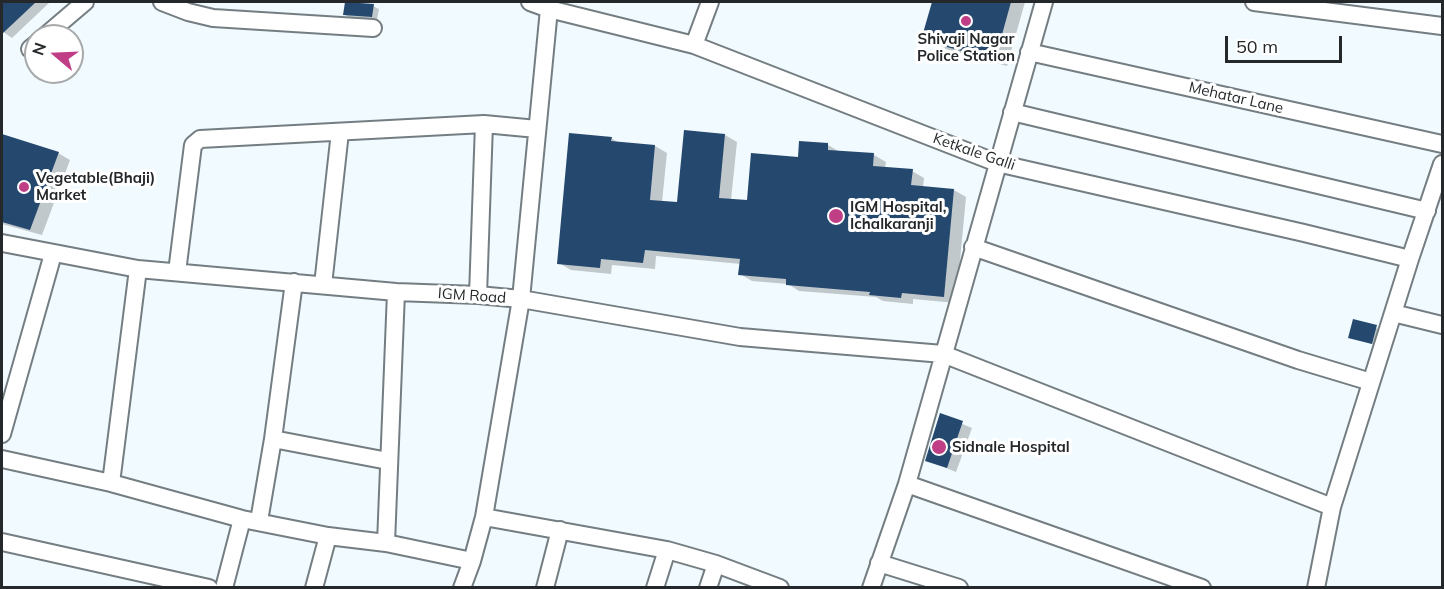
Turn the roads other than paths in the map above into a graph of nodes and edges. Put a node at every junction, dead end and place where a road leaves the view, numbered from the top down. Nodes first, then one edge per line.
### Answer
1 (85, 2) edge
2 (162, 2) edge
3 (530, 2) edge
4 (710, 2) edge
5 (1044, 2) edge
6 (1254, 2) edge
7 (549, 9) junction
8 (59, 24) edge
9 (1443, 26) edge
10 (373, 28) dead end
11 (694, 45) junction
12 (1029, 52) junction
13 (1012, 112) junction
14 (484, 124) junction
15 (537, 129) junction
16 (340, 132) junction
17 (1443, 144) edge
18 (997, 163) junction
19 (1443, 164) edge
20 (1427, 211) junction
21 (2, 243) edge
22 (973, 247) junction
23 (53, 254) junction
24 (1410, 259) junction
25 (138, 269) junction
26 (177, 272) junction
27 (294, 282) junction
28 (323, 285) junction
29 (396, 292) junction
30 (478, 295) junction
31 (521, 299) junction
32 (1393, 313) junction
33 (1443, 325) edge
34 (943, 354) junction
35 (1371, 382) junction
36 (2, 434) edge
37 (273, 439) junction
38 (2, 459) edge
39 (388, 461) junction
40 (111, 483) junction
41 (907, 484) junction
42 (1332, 507) junction
43 (484, 517) junction
44 (242, 519) junction
45 (259, 521) junction
46 (560, 530) junction
47 (328, 536) junction
48 (2, 542) edge
49 (386, 543) junction
50 (667, 550) junction
51 (472, 561) junction
52 (879, 563) junction
53 (716, 564) junction
54 (210, 588) edge
55 (224, 588) edge
56 (314, 588) edge
57 (462, 588) edge
58 (545, 588) edge
59 (655, 588) edge
60 (708, 588) edge
61 (780, 588) edge
62 (871, 588) edge
63 (959, 588) edge
64 (1202, 588) edge
65 (1316, 588) edge

1 - 8 street
2 - 10 street
3 - 7 street, Ketkale Galli
4 - 11 street
5 - 12 street
6 - 9 street
7 - 11 street, Ketkale Galli
7 - 15 street
11 - 18 street, Ketkale Galli
12 - 13 street
12 - 17 street, Mehatar Lane
13 - 18 street
13 - 20 street
14 - 15 street
14 - 16 street
14 - 30 street
15 - 31 street
16 - 26 street
16 - 28 street
18 - 22 street
18 - 24 street, Ketkale Galli
19 - 20 street
20 - 24 street
21 - 23 street, IGM Road
22 - 34 street
22 - 35 street
23 - 25 street, IGM Road
23 - 36 street
24 - 32 street
25 - 26 street, IGM Road
25 - 40 street
26 - 27 street, IGM Road
27 - 28 street, IGM Road
27 - 37 street
28 - 29 street, IGM Road
29 - 30 street, IGM Road
29 - 39 street
30 - 31 street, IGM Road
31 - 34 street, IGM Road
31 - 43 street
32 - 33 street
32 - 35 street
34 - 41 street
34 - 42 street, IGM Road
35 - 42 street
37 - 39 street
37 - 45 street
38 - 40 street
39 - 49 street
40 - 44 street
41 - 52 street
41 - 64 street
42 - 65 street
43 - 46 street
43 - 51 street
44 - 45 street
44 - 55 street
45 - 47 street
46 - 50 street
46 - 58 street
47 - 49 street
47 - 56 street
48 - 54 street
49 - 51 street
50 - 53 street
50 - 59 street
51 - 57 street
52 - 62 street
52 - 63 street
53 - 60 street
53 - 61 street

